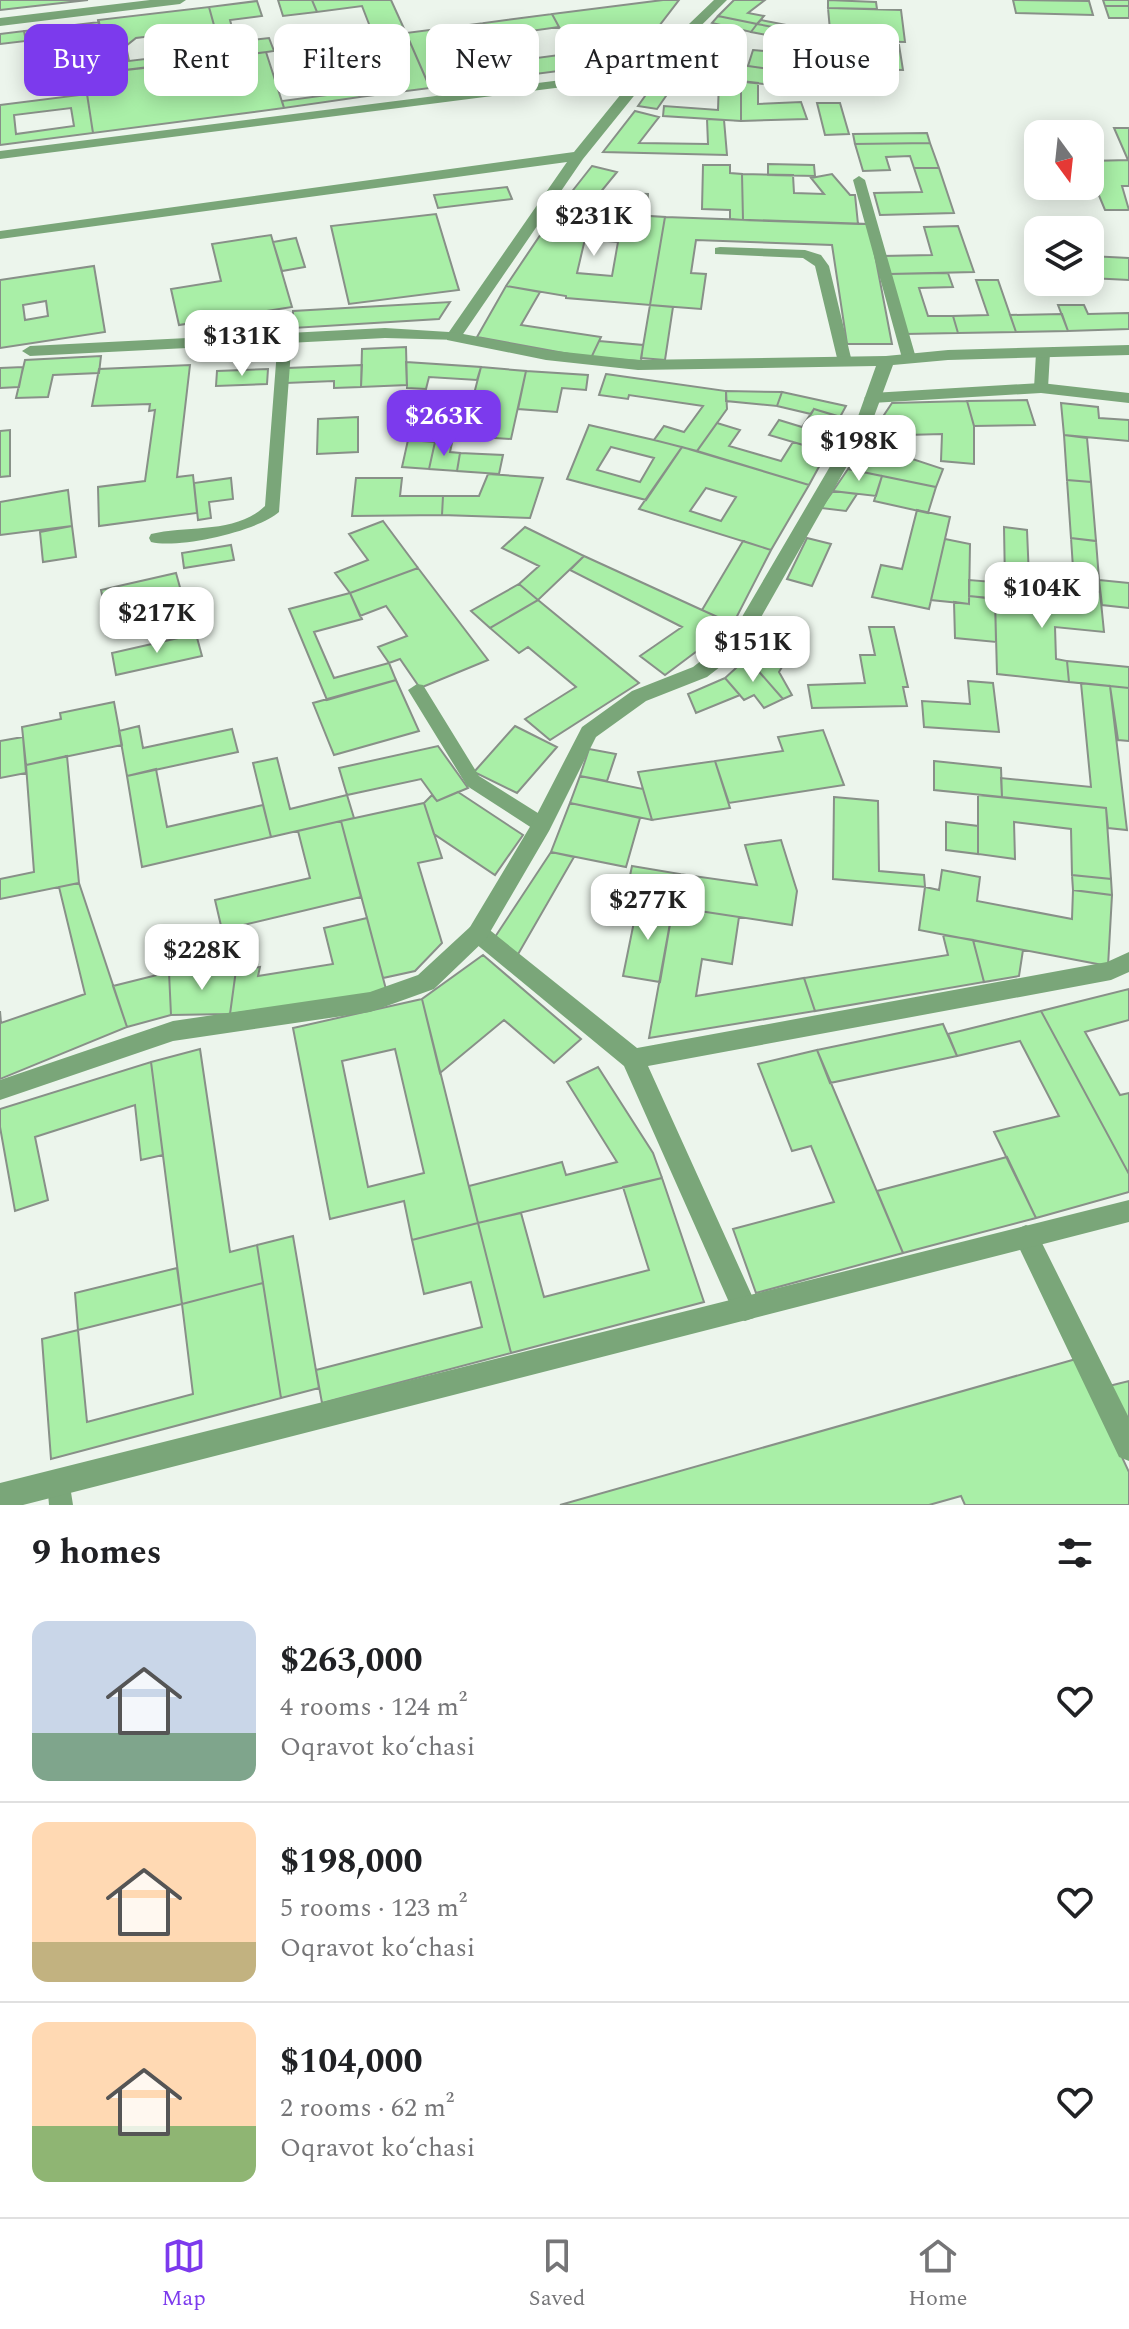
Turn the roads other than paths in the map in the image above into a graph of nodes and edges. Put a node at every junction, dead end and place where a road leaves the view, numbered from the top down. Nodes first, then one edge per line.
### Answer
1 (180, 0) edge
2 (721, 0) edge
3 (0, 22) edge
4 (696, 24) edge
5 (555, 84) edge
6 (626, 96) edge
7 (0, 155) edge
8 (578, 156) junction
9 (859, 180) dead end
10 (0, 235) edge
11 (720, 251) dead end
12 (285, 337) junction
13 (453, 337) junction
14 (1129, 350) edge
15 (30, 351) dead end
16 (1043, 353) junction
17 (909, 358) junction
18 (886, 361) junction
19 (845, 362) junction
20 (1041, 388) junction
21 (872, 398) junction
22 (1129, 398) edge
23 (157, 538) dead end
24 (417, 690) dead end
25 (542, 825) junction
26 (478, 933) junction
27 (1129, 961) edge
28 (633, 1059) junction
29 (0, 1090) edge
30 (1129, 1211) edge
31 (1026, 1237) junction
32 (745, 1309) junction
33 (1129, 1447) edge
34 (60, 1494) edge
35 (0, 1497) edge

1 - 3 street
2 - 4 street
5 - 7 street
6 - 8 street
8 - 10 street
8 - 13 street
9 - 17 lane
11 - 19 lane
12 - 13 street
12 - 15 street
12 - 23 lane
13 - 19 street
14 - 16 street
16 - 17 street
16 - 20 lane
17 - 18 street
18 - 19 street
18 - 21 street
20 - 21 street
20 - 22 street
21 - 25 street
24 - 25 lane
25 - 26 street
26 - 28 street
26 - 29 street
27 - 28 street
28 - 32 street
30 - 31 street
31 - 32 street
31 - 33 street
32 - 34 street
34 - 35 street

